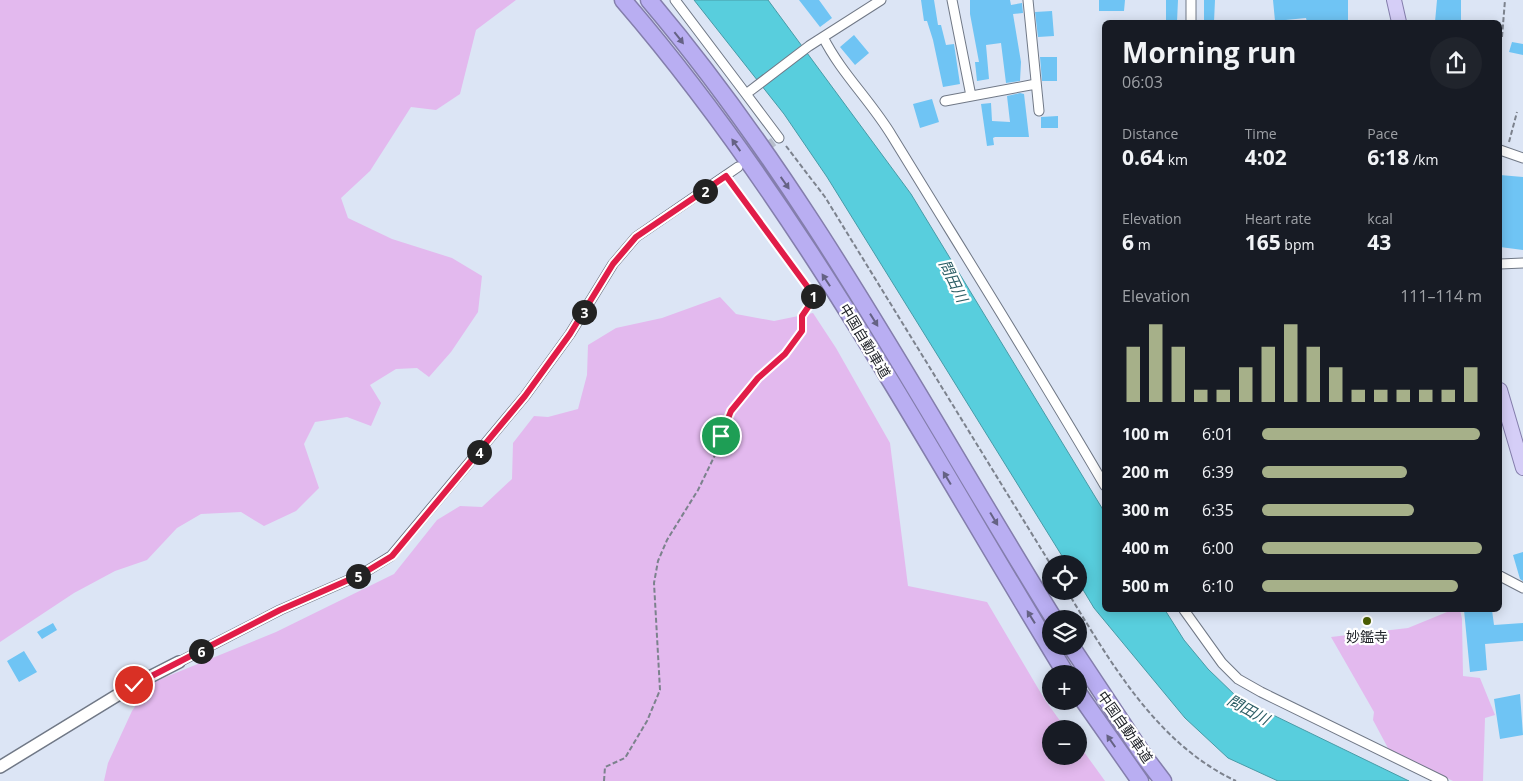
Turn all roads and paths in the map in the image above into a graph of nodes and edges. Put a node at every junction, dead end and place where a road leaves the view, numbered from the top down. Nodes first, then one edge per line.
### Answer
1 (623, 0) edge
2 (649, 0) edge
3 (675, 0) edge
4 (881, 0) edge
5 (952, 0) edge
6 (1028, 0) edge
7 (1191, 0) edge
8 (1394, 0) edge
9 (1505, 0) edge
10 (1191, 20) edge
11 (1399, 20) edge
12 (823, 36) junction
13 (1502, 37) dead end
14 (1036, 84) junction
15 (746, 94) junction
16 (971, 96) junction
17 (945, 101) dead end
18 (1039, 111) dead end
19 (1517, 112) dead end
20 (779, 138) joint
21 (1503, 151) edge
22 (1523, 158) edge
23 (738, 167) tunnel mouth
24 (726, 176) junction
25 (1523, 263) edge
26 (1502, 264) edge
27 (1502, 397) edge
28 (1523, 468) edge
29 (1102, 481) edge
30 (1045, 555) edge
31 (1502, 577) edge
32 (1523, 588) edge
33 (1073, 600) edge
34 (1049, 610) edge
35 (1185, 612) edge
36 (1077, 655) edge
37 (179, 662) joint
38 (1061, 665) edge
39 (1087, 705) edge
40 (0, 767) edge
41 (604, 781) edge
42 (1140, 781) edge
43 (1163, 781) edge
44 (1236, 781) edge
45 (1443, 781) edge

38 -> 1 highway, 中国自動車道
2 -> 34 highway, 中国自動車道
3 - 15 street
4 - 12 street
5 - 16 street
6 - 14 street
7 - 10 street
8 - 11 main road
9 - 13 path
12 - 15 street
12 - 29 street
14 - 16 street
14 - 18 street
15 - 20 street
16 - 17 street
19 - 21 path
20 - 30 path
21 - 22 street
23 - 24 street
24 - 37 street
24 - 41 path
25 - 26 street
27 - 28 main road
31 - 32 street
33 - 44 path
35 - 45 street
36 - 43 highway, 中国自動車道
37 - 40 street
42 -> 39 highway, 中国自動車道

